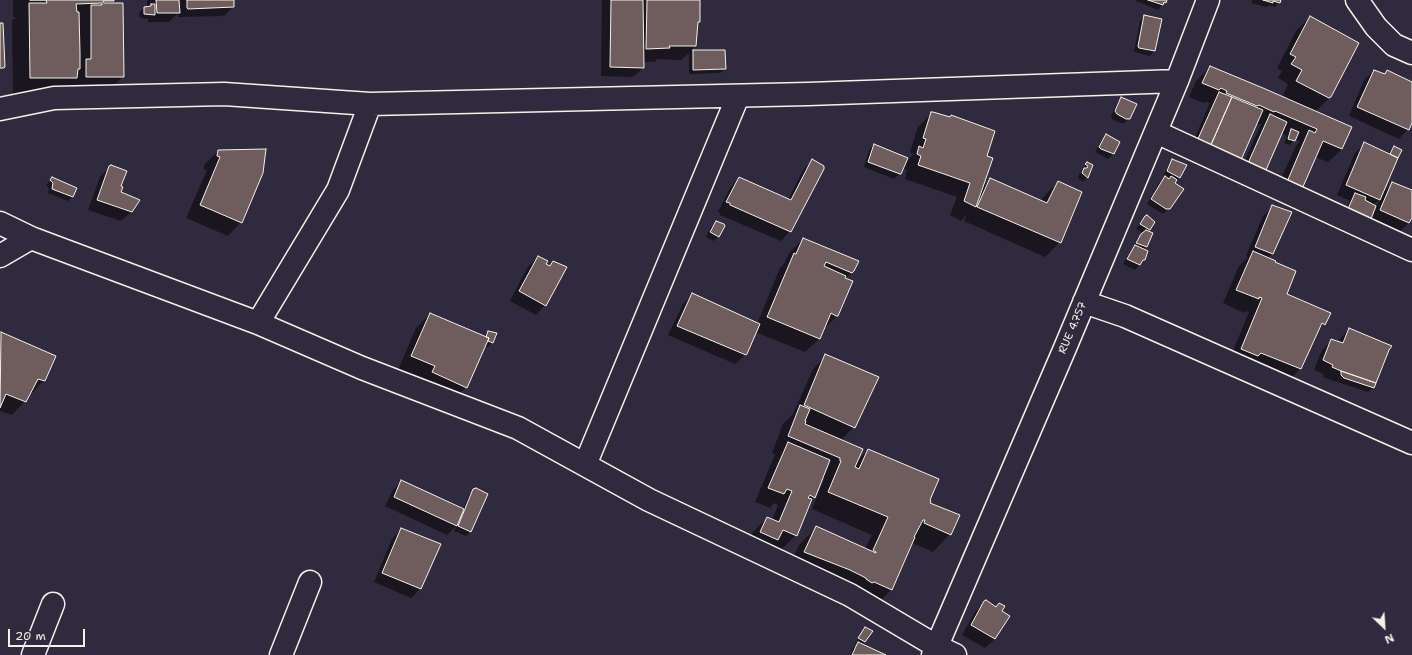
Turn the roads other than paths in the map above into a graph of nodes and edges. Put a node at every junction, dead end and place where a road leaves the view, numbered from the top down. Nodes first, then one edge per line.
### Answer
1 (1208, 0) edge
2 (1357, 0) edge
3 (1412, 53) edge
4 (1177, 81) junction
5 (738, 96) junction
6 (370, 104) junction
7 (0, 109) edge
8 (1156, 132) junction
9 (0, 223) edge
10 (31, 238) junction
11 (1412, 250) edge
12 (0, 256) edge
13 (1084, 302) junction
14 (258, 323) junction
15 (1412, 443) edge
16 (585, 464) junction
17 (310, 582) dead end
18 (54, 604) dead end
19 (941, 652) edge
20 (33, 655) edge
21 (281, 655) edge

1 - 4 street, RUE 4.757
2 - 3 street
4 - 5 street
4 - 8 street, RUE 4.757
5 - 6 street
5 - 16 street
6 - 7 street
6 - 14 street
8 - 11 street
8 - 13 street, RUE 4.757
9 - 10 street
10 - 12 street
10 - 14 street
13 - 15 street
13 - 19 street, RUE 4.757
14 - 16 street
16 - 19 street
17 - 21 street
18 - 20 street

